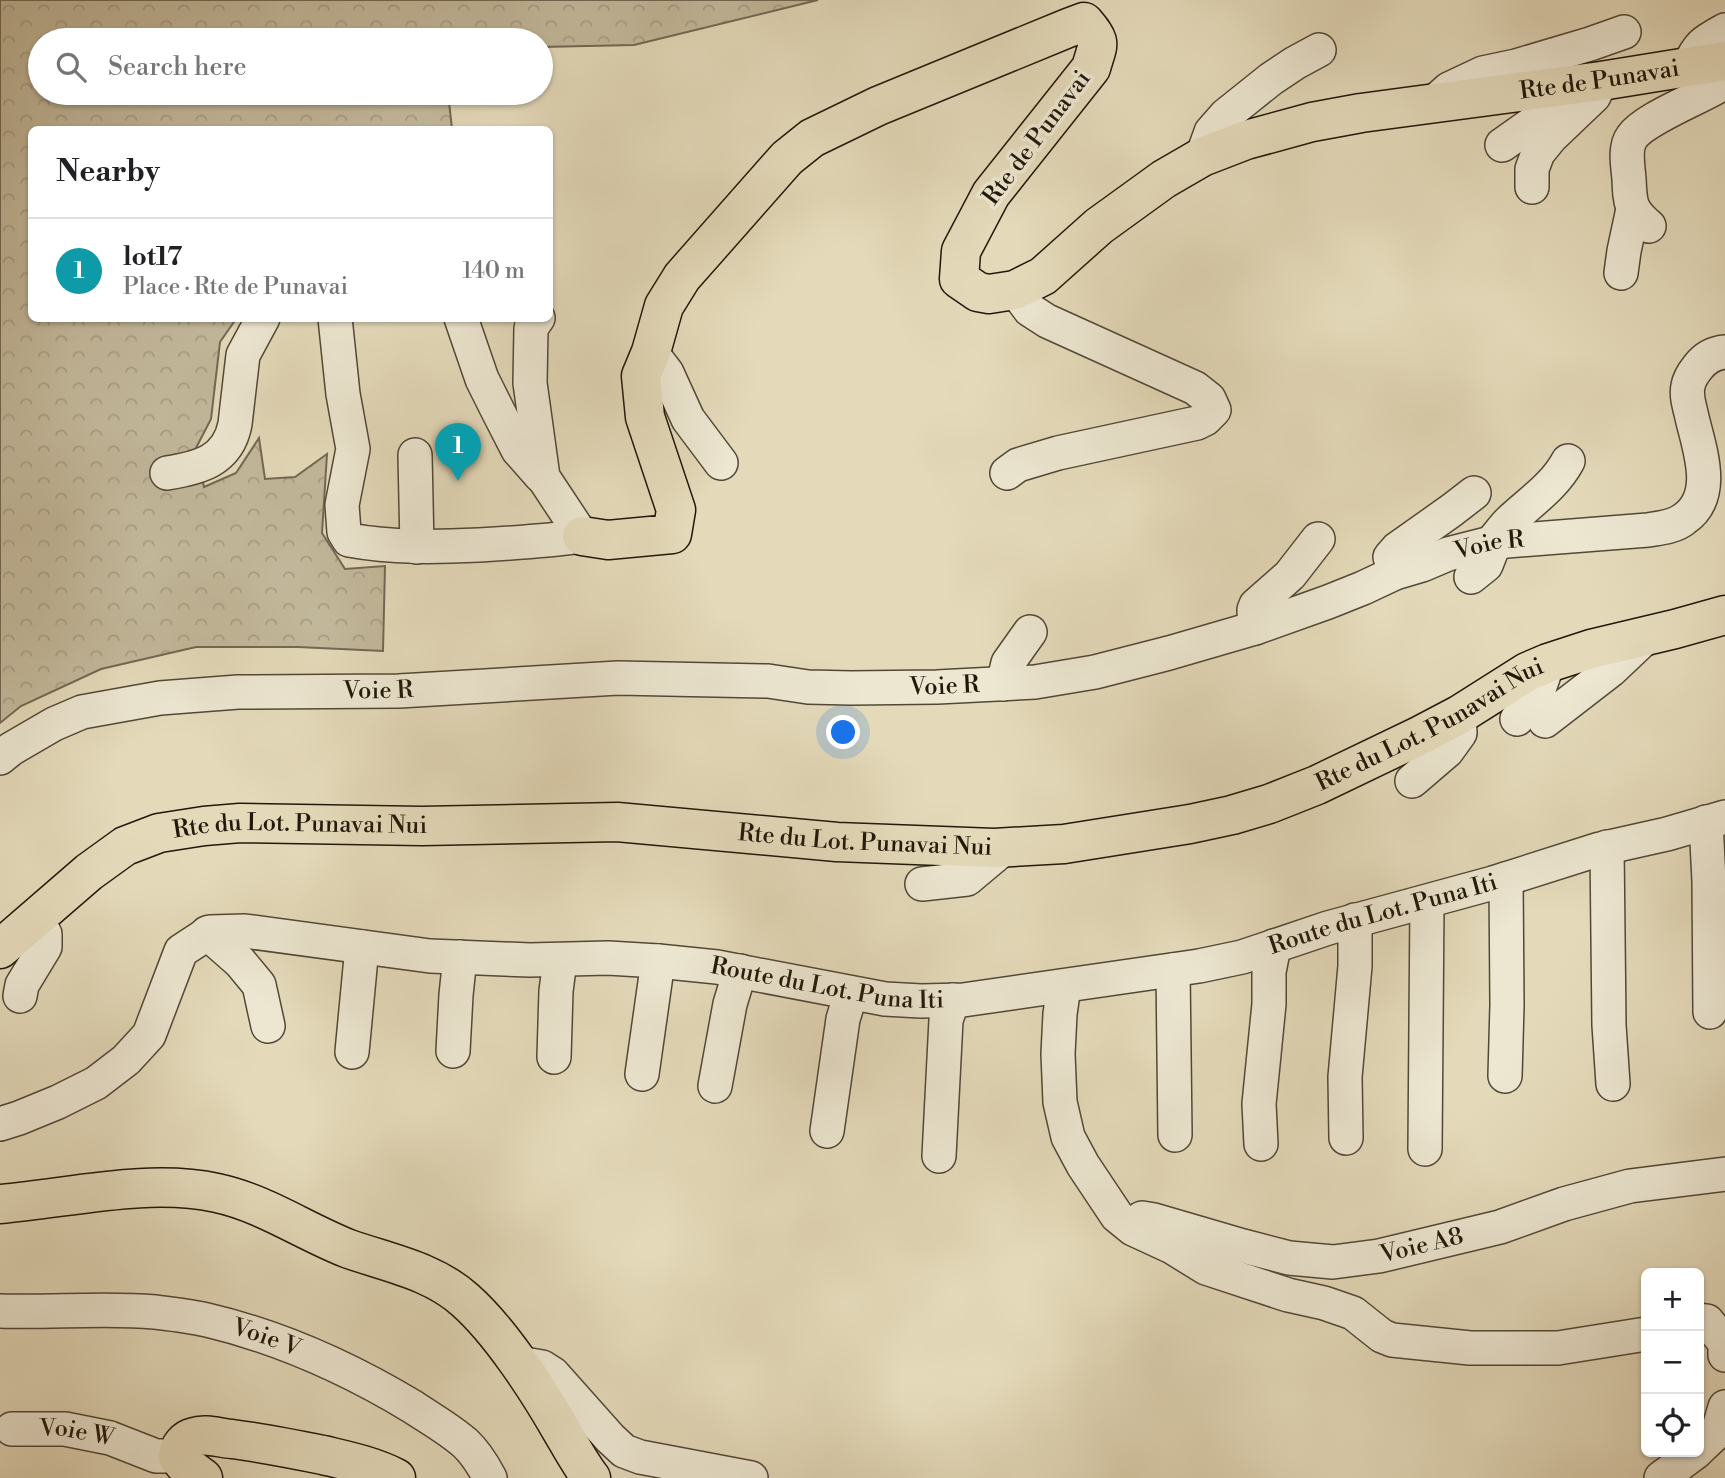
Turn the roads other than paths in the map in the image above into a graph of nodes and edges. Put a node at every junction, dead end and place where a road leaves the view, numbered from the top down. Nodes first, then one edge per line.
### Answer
1 (1578, 23) dead end
2 (1725, 30) edge
3 (1624, 32) dead end
4 (1319, 50) dead end
5 (1725, 61) edge
6 (1688, 67) junction
7 (1483, 73) junction
8 (1725, 82) edge
9 (1585, 83) junction
10 (1432, 104) junction
11 (1502, 145) dead end
12 (1202, 157) junction
13 (1532, 187) dead end
14 (1621, 273) dead end
15 (1015, 290) junction
16 (261, 322) edge
17 (335, 322) edge
18 (462, 322) edge
19 (486, 322) edge
20 (535, 322) edge
21 (651, 352) junction
22 (1725, 352) edge
23 (482, 379) junction
24 (415, 455) dead end
25 (1568, 461) dead end
26 (721, 463) dead end
27 (167, 473) dead end
28 (1007, 473) dead end
29 (542, 477) junction
30 (1474, 493) dead end
31 (582, 536) junction
32 (1318, 538) dead end
33 (1493, 543) junction
34 (417, 547) junction
35 (1397, 572) junction
36 (1471, 577) dead end
37 (1725, 614) edge
38 (1255, 628) junction
39 (1030, 632) dead end
40 (1647, 636) junction
41 (1548, 663) junction
42 (1003, 684) junction
43 (1459, 715) junction
44 (0, 758) edge
45 (1412, 780) dead end
46 (1715, 820) edge
47 (1607, 847) junction
48 (1004, 848) junction
49 (1506, 879) junction
50 (922, 884) dead end
51 (1427, 902) junction
52 (35, 919) junction
53 (1355, 920) junction
54 (208, 933) junction
55 (1274, 946) junction
56 (362, 947) junction
57 (0, 949) edge
58 (460, 957) junction
59 (560, 960) junction
60 (658, 961) junction
61 (1173, 970) junction
62 (740, 971) junction
63 (1064, 986) junction
64 (850, 993) junction
65 (20, 996) dead end
66 (953, 1000) junction
67 (1710, 1012) dead end
68 (268, 1026) dead end
69 (453, 1051) dead end
70 (352, 1052) dead end
71 (554, 1057) dead end
72 (642, 1074) dead end
73 (1505, 1076) dead end
74 (1614, 1084) dead end
75 (715, 1086) dead end
76 (0, 1124) edge
77 (827, 1131) dead end
78 (1175, 1135) dead end
79 (1346, 1138) dead end
80 (1261, 1144) dead end
81 (1425, 1149) dead end
82 (939, 1156) dead end
83 (1725, 1174) edge
84 (0, 1203) edge
85 (1117, 1216) junction
86 (0, 1311) edge
87 (1704, 1321) edge
88 (1641, 1335) edge
89 (1725, 1355) edge
90 (518, 1363) junction
91 (1725, 1407) edge
92 (12, 1429) dead end
93 (1704, 1444) edge
94 (632, 1454) junction
95 (1689, 1457) edge
96 (190, 1467) edge
97 (396, 1478) edge
98 (490, 1478) edge
99 (591, 1478) edge
100 (655, 1478) edge
101 (751, 1478) edge
102 (1661, 1478) edge

1 - 7 street
2 - 6 street
3 - 7 street
4 - 12 street
5 - 6 main road, Rte de Punavai
6 - 9 main road, Rte de Punavai
7 - 10 street
8 - 14 street
9 - 10 main road, Rte de Punavai
9 - 11 street
9 - 13 street
10 - 12 main road, Rte de Punavai
12 - 15 main road, Rte de Punavai
15 - 21 main road, Rte de Punavai
15 - 28 street
16 - 27 street
17 - 34 street
18 - 23 street
19 - 23 street
20 - 29 street
21 - 26 street
21 - 31 main road, Rte de Punavai
22 - 33 street, Voie R
23 - 29 street
24 - 34 street
25 - 33 street
29 - 31 street
30 - 35 street
31 - 34 street
32 - 38 street
33 - 35 street, Voie R
33 - 36 street
35 - 38 street, Voie R
37 - 40 main road, Rte du Lot. Punavai Nui
38 - 42 street, Voie R
39 - 42 street
40 - 41 main road, Rte du Lot. Punavai Nui
40 - 41 street
41 - 43 main road, Rte du Lot. Punavai Nui
42 - 44 street, Voie R
43 - 45 street
43 - 48 main road, Rte du Lot. Punavai Nui
46 - 47 street, Route du Lot. Puna Iti
46 - 67 street
47 - 49 street, Route du Lot. Puna Iti
47 - 74 street
48 - 50 street
48 - 52 main road, Rte du Lot. Punavai Nui
49 - 51 street, Route du Lot. Puna Iti
49 - 73 street
51 - 53 street, Route du Lot. Puna Iti
51 - 81 street
52 - 57 main road, Rte du Lot. Punavai Nui
52 - 65 street
53 - 55 street, Route du Lot. Puna Iti
53 - 79 street
54 - 56 street, Route du Lot. Puna Iti
54 - 68 street
54 - 76 street
55 - 61 street, Route du Lot. Puna Iti
55 - 80 street
56 - 58 street, Route du Lot. Puna Iti
56 - 70 street
58 - 59 street, Route du Lot. Puna Iti
58 - 69 street
59 - 60 street, Route du Lot. Puna Iti
59 - 71 street
60 - 62 street, Route du Lot. Puna Iti
60 - 72 street
61 - 63 street, Route du Lot. Puna Iti
61 - 78 street
62 - 64 street, Route du Lot. Puna Iti
62 - 75 street
63 - 66 street, Route du Lot. Puna Iti
63 - 85 street
64 - 66 street, Route du Lot. Puna Iti
64 - 77 street
66 - 82 street
83 - 85 street, Voie A8
84 - 90 main road
85 - 88 street
86 - 98 street, Voie V
87 - 89 street
90 - 94 street
90 - 99 main road
91 - 93 street
92 - 96 street, Voie W
94 - 100 street
94 - 101 street
95 - 102 street
96 - 97 main road

